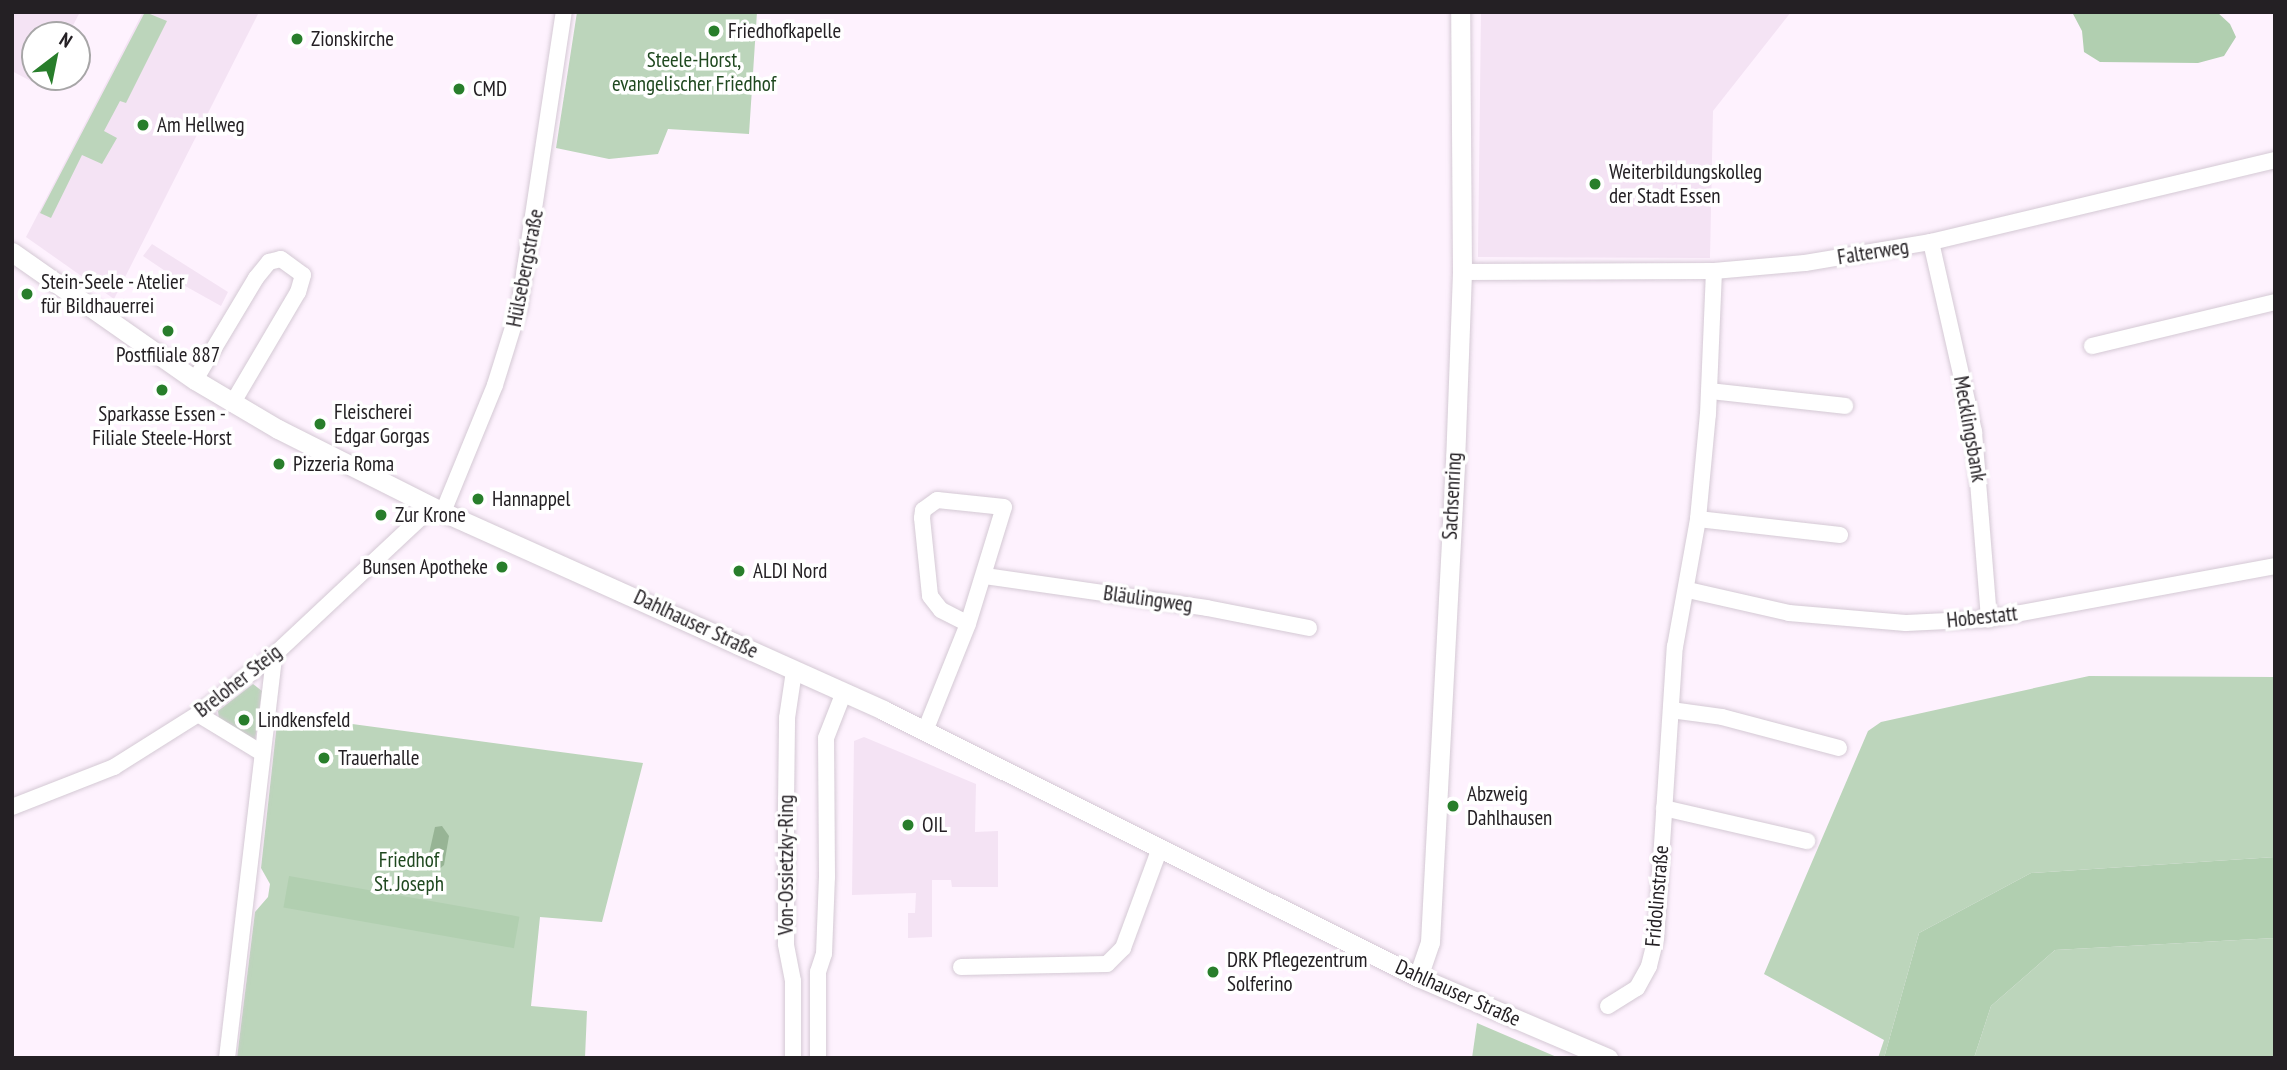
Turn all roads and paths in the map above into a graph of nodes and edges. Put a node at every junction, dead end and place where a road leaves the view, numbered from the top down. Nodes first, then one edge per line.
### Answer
1 (564, 12) edge
2 (1460, 12) edge
3 (2275, 160) edge
4 (1931, 242) junction
5 (12, 252) edge
6 (1714, 271) junction
7 (1462, 272) junction
8 (2275, 302) edge
9 (2092, 345) dead end
10 (195, 380) junction
11 (1710, 391) junction
12 (232, 404) junction
13 (1845, 405) dead end
14 (438, 510) junction
15 (1698, 519) junction
16 (1840, 535) dead end
17 (2275, 566) edge
18 (985, 576) junction
19 (1688, 590) junction
20 (1989, 619) junction
21 (968, 624) junction
22 (1309, 628) dead end
23 (274, 655) junction
24 (794, 671) junction
25 (844, 692) junction
26 (1671, 710) junction
27 (198, 714) junction
28 (925, 731) junction
29 (1839, 748) dead end
30 (262, 753) junction
31 (12, 807) edge
32 (1664, 808) junction
33 (1807, 841) dead end
34 (1160, 848) junction
35 (961, 967) dead end
36 (1418, 977) junction
37 (1608, 1006) dead end
38 (227, 1058) edge
39 (793, 1058) edge
40 (818, 1058) edge
41 (1608, 1058) edge

1 - 14 street, Hülsebergstraße
2 - 7 street, Sachsenring
3 - 4 street, Falterweg
4 - 6 street, Falterweg
4 - 20 street, Mecklingsbank
5 - 10 street, Dahlhauser Straße
6 - 7 street, Falterweg
6 - 11 street, Fridolinstraße
7 - 36 street, Sachsenring
8 - 9 street
10 - 12 street, Dahlhauser Straße
10 - 12 street
11 - 13 street
11 - 15 street, Fridolinstraße
12 - 14 street, Dahlhauser Straße
14 - 23 street, Breloher Steig
14 - 24 street, Dahlhauser Straße
15 - 16 street
15 - 19 street, Fridolinstraße
17 - 20 street, Hobestatt
18 - 21 street
18 - 21 street
18 - 22 street, Bläulingweg
19 - 20 street, Hobestatt
19 - 26 street, Fridolinstraße
21 - 28 street
23 - 27 street, Breloher Steig
23 - 30 street
24 - 25 street, Dahlhauser Straße
24 - 39 street, Von-Ossietzky-Ring
25 - 28 street, Dahlhauser Straße
25 - 40 street, Von-Ossietzky-Ring
26 - 29 street
26 - 32 street, Fridolinstraße
27 - 30 street
27 - 31 street, Breloher Steig
28 - 34 street, Dahlhauser Straße
30 - 38 street
32 - 33 street
32 - 37 street, Fridolinstraße
34 - 35 street
34 - 36 street, Dahlhauser Straße
36 - 41 street, Dahlhauser Straße

